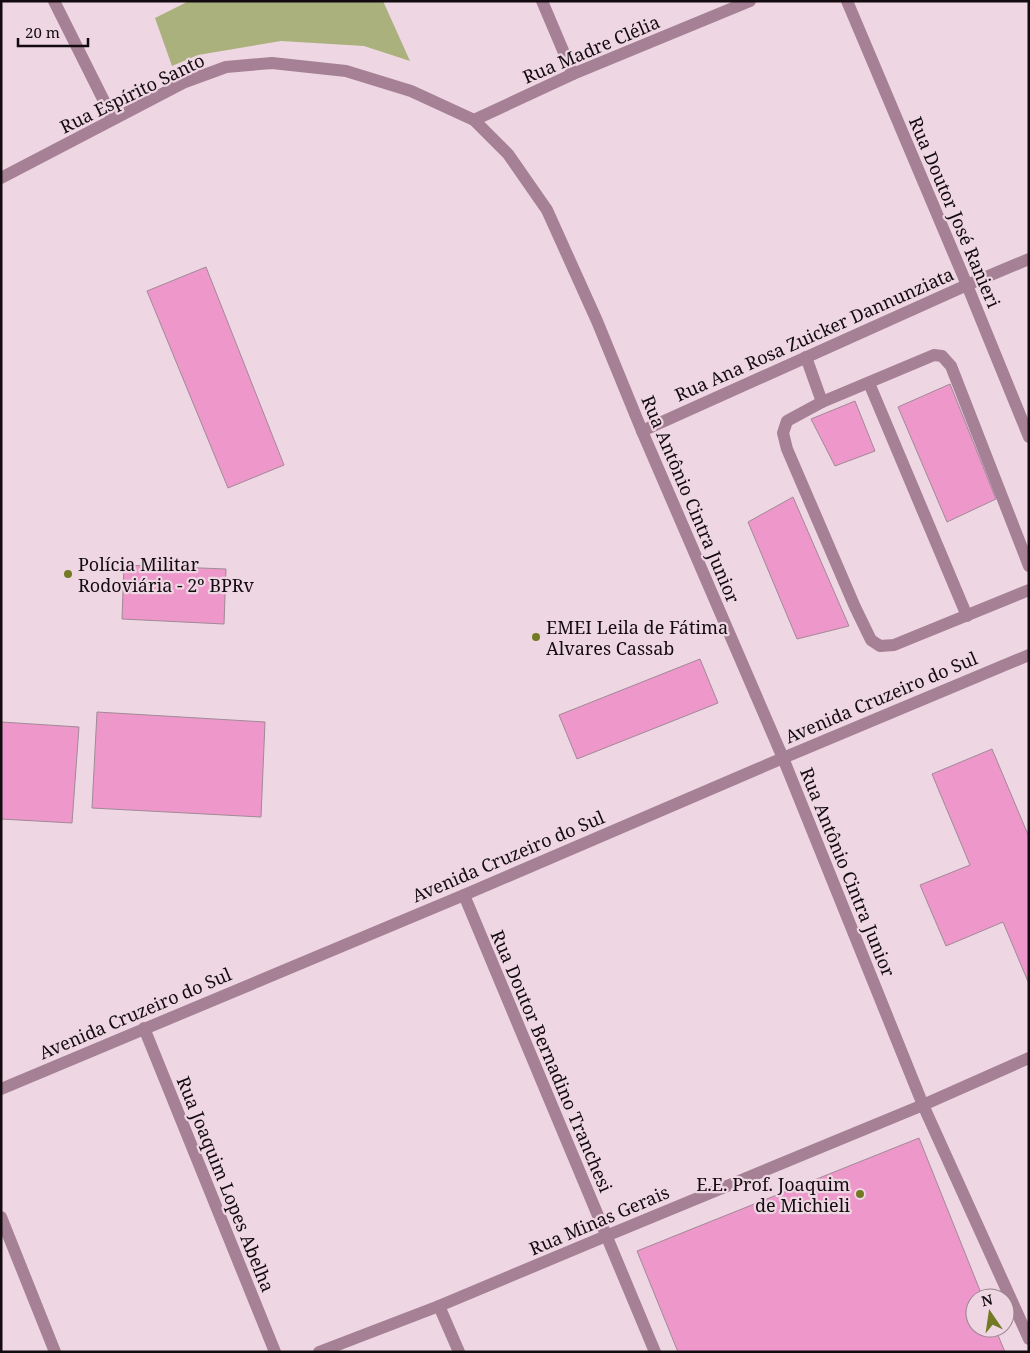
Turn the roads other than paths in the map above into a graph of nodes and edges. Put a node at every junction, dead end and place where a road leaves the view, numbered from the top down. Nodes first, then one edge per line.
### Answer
1 (54, 1) edge
2 (542, 1) edge
3 (750, 1) edge
4 (847, 1) edge
5 (346, 71) joint
6 (572, 74) junction
7 (114, 119) junction
8 (474, 120) junction
9 (1, 178) edge
10 (1029, 260) edge
11 (967, 285) junction
12 (806, 358) junction
13 (869, 383) junction
14 (822, 402) junction
15 (642, 431) junction
16 (1029, 437) edge
17 (1029, 566) edge
18 (1029, 590) edge
19 (967, 616) junction
20 (1029, 655) edge
21 (783, 758) junction
22 (464, 895) junction
23 (144, 1028) junction
24 (1029, 1058) edge
25 (1, 1088) edge
26 (923, 1105) junction
27 (1, 1217) edge
28 (606, 1236) junction
29 (439, 1306) junction
30 (1029, 1339) edge
31 (55, 1352) edge
32 (275, 1352) edge
33 (319, 1352) edge
34 (459, 1352) edge
35 (655, 1352) edge

1 - 7 street
2 - 6 street
3 - 6 street, Rua Madre Clélia
4 - 11 street, Rua Doutor José Ranieri
5 - 7 street, Rua Espírito Santo
5 - 8 street, Rua Antônio Cintra Junior
6 - 8 street, Rua Madre Clélia
7 - 9 street, Rua Espírito Santo
8 - 15 street, Rua Antônio Cintra Junior
10 - 11 street, Rua Ana Rosa Zuicker Dannunziata
11 - 12 street, Rua Ana Rosa Zuicker Dannunziata
11 - 16 street, Rua Doutor José Ranieri
12 - 14 street
12 - 15 street, Rua Ana Rosa Zuicker Dannunziata
13 - 14 street
13 - 17 street
13 - 19 street
14 - 19 street
15 - 21 street, Rua Antônio Cintra Junior
18 - 19 street
20 - 21 street, Avenida Cruzeiro do Sul
21 - 22 street, Avenida Cruzeiro do Sul
21 - 26 street, Rua Antônio Cintra Junior
22 - 23 street, Avenida Cruzeiro do Sul
22 - 28 street, Rua Doutor Bernadino Tranchesi
23 - 25 street, Avenida Cruzeiro do Sul
23 - 32 street, Rua Joaquim Lopes Abelha
24 - 26 street, Rua Minas Gerais
26 - 28 street, Rua Minas Gerais
26 - 30 street, Rua Antônio Cintra Junior
27 - 31 street
28 - 29 street, Rua Minas Gerais
28 - 35 street, Rua Doutor Bernadino Tranchesi
29 - 33 street, Rua Minas Gerais
29 - 34 street

